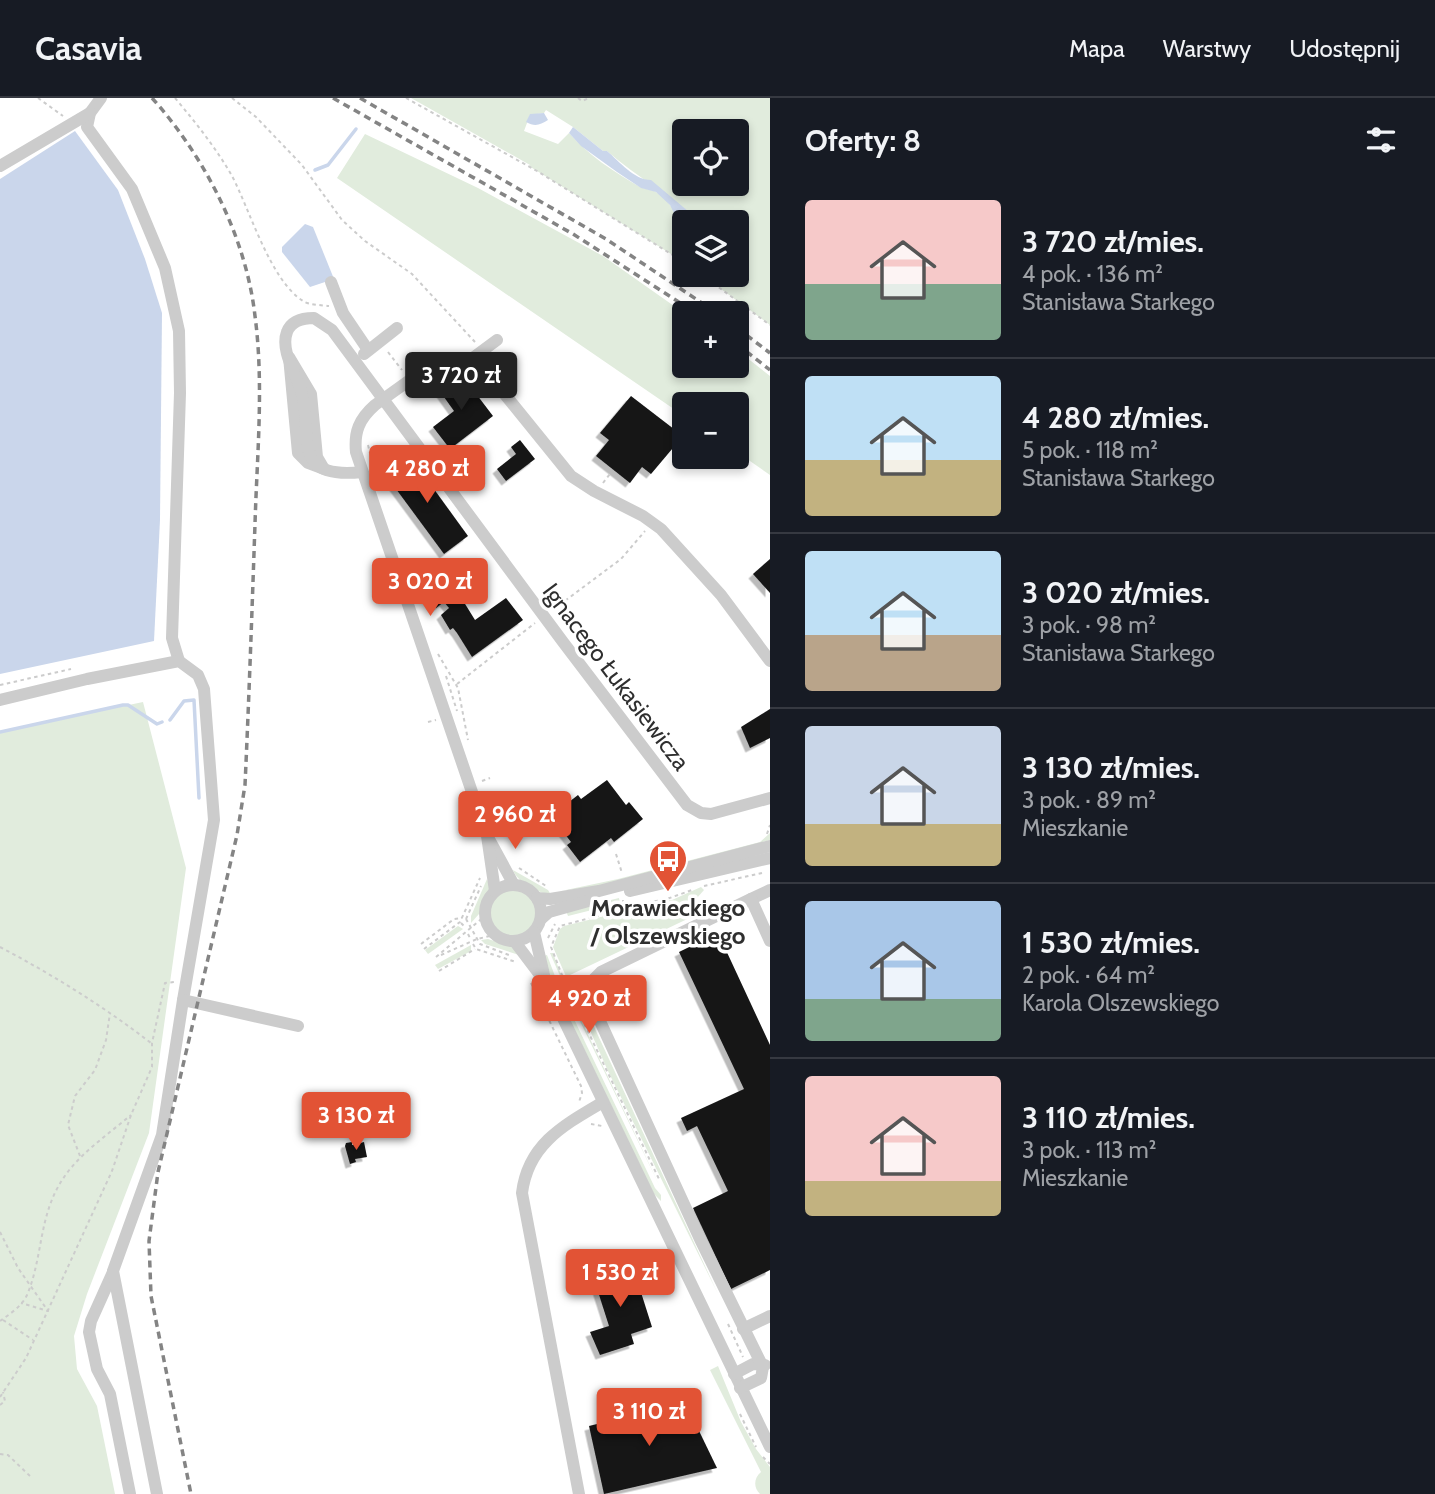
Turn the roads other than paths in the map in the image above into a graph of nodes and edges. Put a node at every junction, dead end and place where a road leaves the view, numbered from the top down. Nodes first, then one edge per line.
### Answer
1 (100, 98) edge
2 (90, 113) junction
3 (0, 166) edge
4 (331, 282) dead end
5 (397, 328) dead end
6 (497, 340) dead end
7 (368, 350) junction
8 (289, 357) junction
9 (470, 360) junction
10 (355, 361) junction
11 (383, 398) junction
12 (324, 469) junction
13 (362, 472) junction
14 (179, 661) junction
15 (770, 661) edge
16 (0, 700) edge
17 (770, 798) edge
18 (487, 836) junction
19 (770, 846) edge
20 (770, 858) edge
21 (514, 885) junction
22 (770, 890) edge
23 (495, 891) junction
24 (537, 898) junction
25 (751, 899) junction
26 (541, 919) junction
27 (534, 932) junction
28 (770, 941) edge
29 (514, 942) junction
30 (546, 983) junction
31 (183, 1000) junction
32 (298, 1026) dead end
33 (603, 1102) junction
34 (113, 1271) junction
35 (770, 1316) edge
36 (743, 1329) junction
37 (768, 1365) edge
38 (734, 1374) junction
39 (740, 1388) junction
40 (770, 1447) edge
41 (130, 1494) edge
42 (156, 1494) edge
43 (579, 1494) edge

1 - 2 street
2 - 3 street
2 - 14 street
4 - 7 street
5 - 7 street
6 - 9 street
7 - 10 street
8 - 10 street, Ignacego Łukasiewicza
8 - 12 street
8 - 12 street
9 - 11 street
9 - 15 street
10 - 11 street, Ignacego Łukasiewicza
11 - 13 street
11 - 17 street, Ignacego Łukasiewicza
12 - 13 street
13 - 18 street
14 - 16 street
14 - 31 street
18 - 21 street
18 - 23 street
19 - 24 street
20 - 26 street
21 - 23 street
21 - 24 street
22 - 25 street
23 - 29 street
24 - 26 street
25 - 28 street
25 - 36 street
26 - 27 street
27 - 29 street
27 - 30 street
29 - 30 street
30 - 33 street
31 - 32 street
31 - 34 street
33 - 38 street
33 - 43 street
34 - 41 street
34 - 42 street
35 - 36 street
36 - 37 street
37 - 38 street
37 - 39 street
38 - 39 street
39 - 40 street

